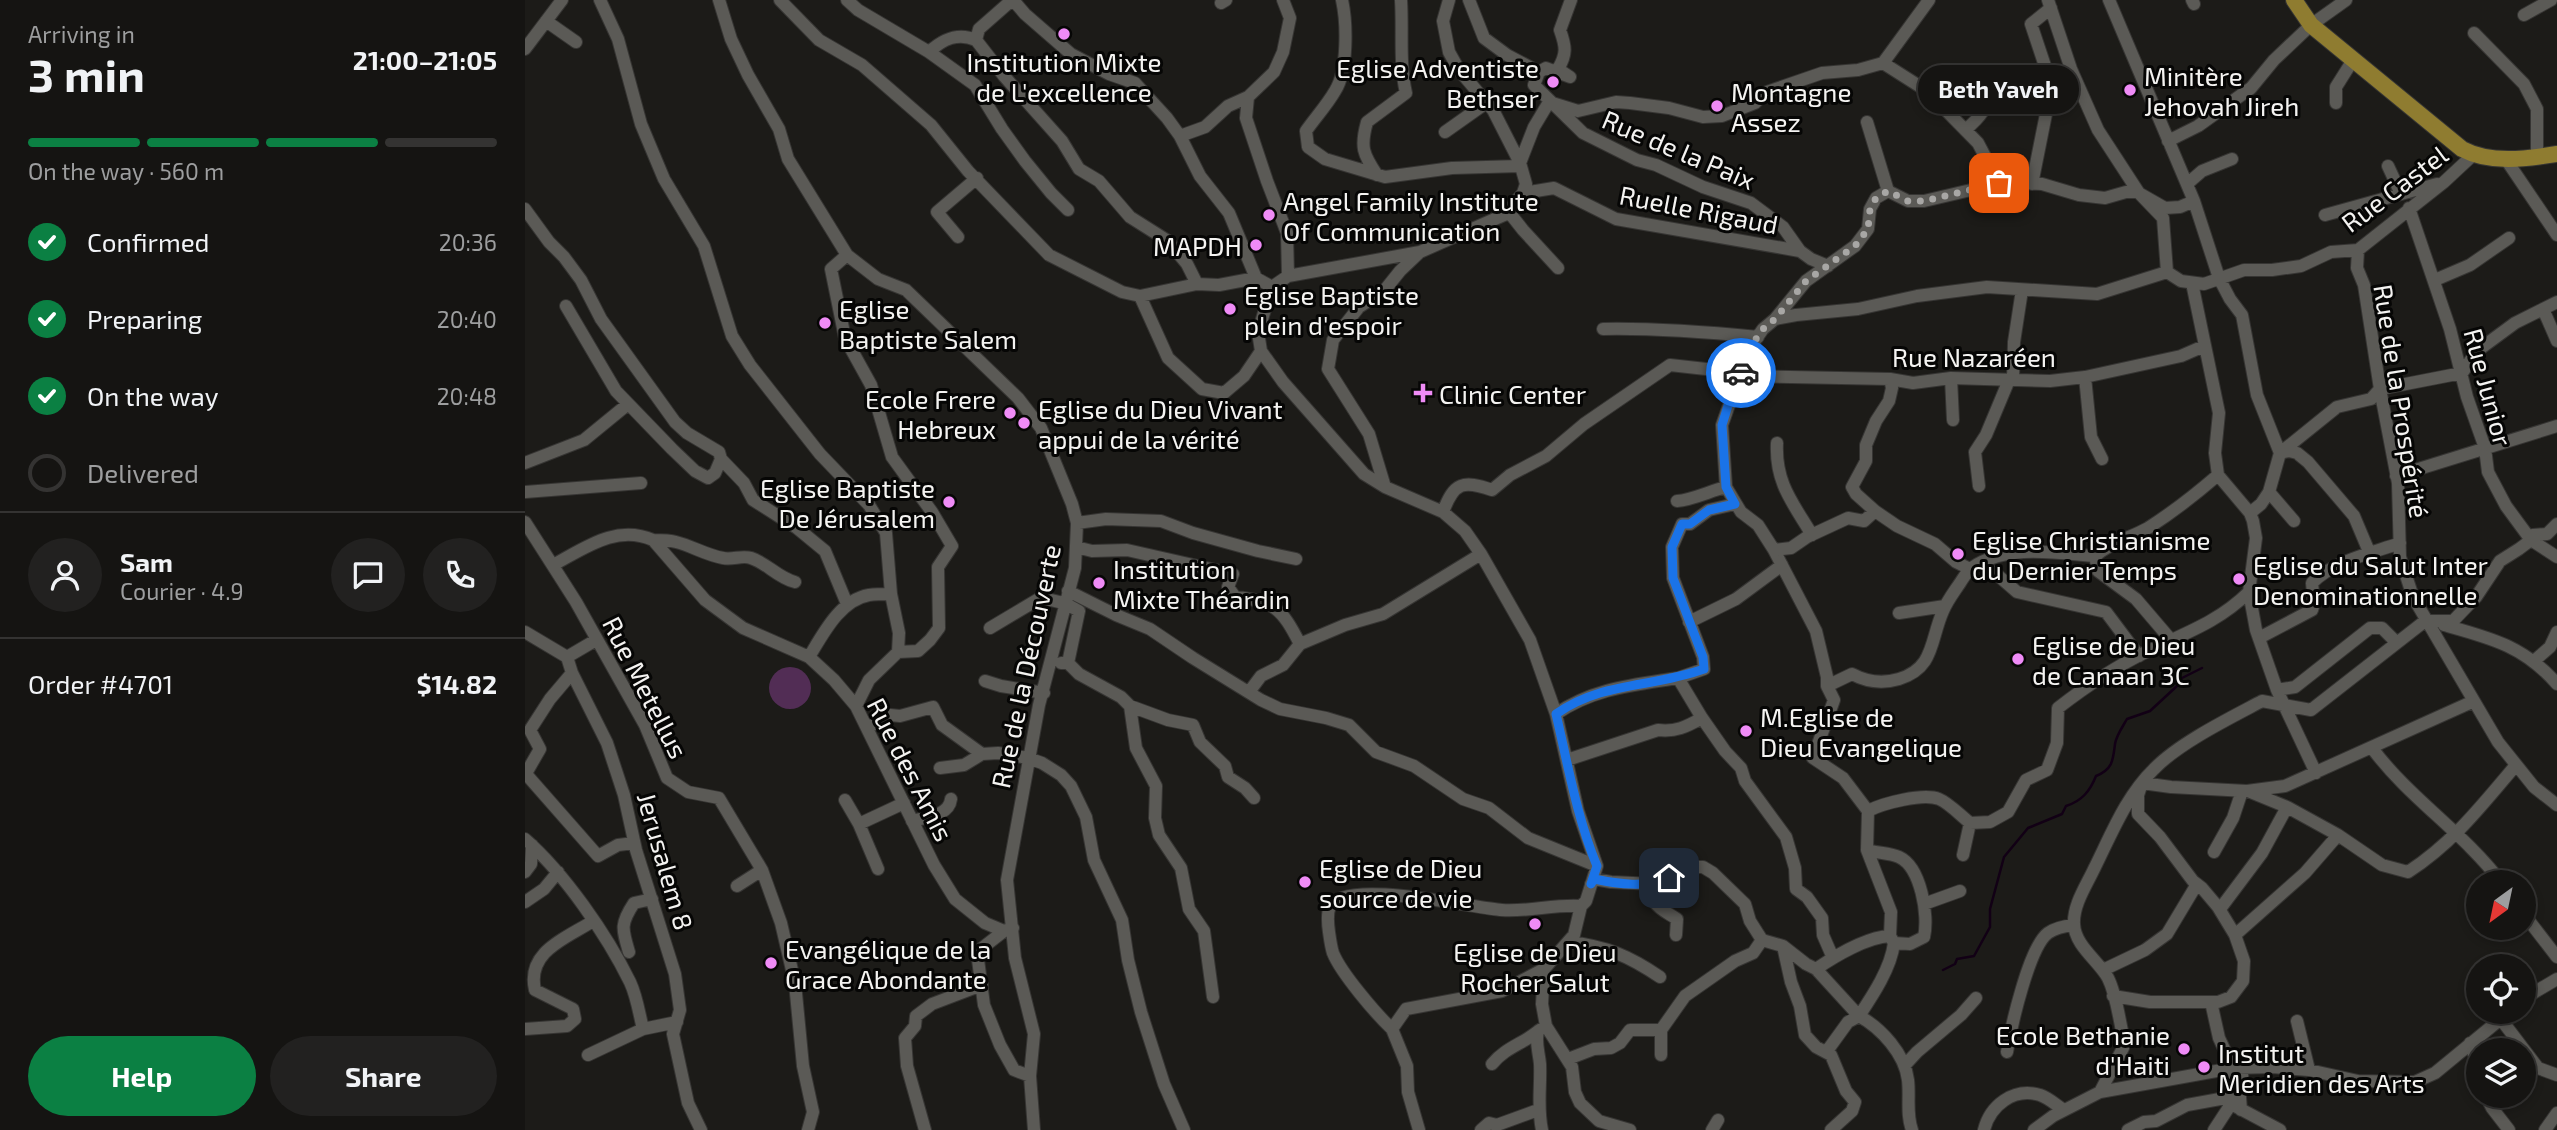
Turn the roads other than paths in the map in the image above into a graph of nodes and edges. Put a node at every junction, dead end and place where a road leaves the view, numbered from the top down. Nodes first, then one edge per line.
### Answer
1 (562, 0) edge
2 (600, 0) edge
3 (719, 0) edge
4 (780, 0) edge
5 (847, 0) edge
6 (1012, 0) edge
7 (1283, 0) edge
8 (1342, 0) edge
9 (1401, 0) edge
10 (1449, 0) edge
11 (1469, 0) edge
12 (1571, 0) edge
13 (1930, 0) edge
14 (2109, 0) edge
15 (2294, 0) edge
16 (2346, 0) edge
17 (2551, 0) edge
18 (2049, 4) edge
19 (2524, 15) dead end
20 (546, 20) junction
21 (2311, 25) junction
22 (2474, 33) dead end
23 (976, 40) junction
24 (576, 42) dead end
25 (525, 49) edge
26 (929, 52) junction
27 (2353, 60) junction
28 (1883, 63) junction
29 (1539, 72) junction
30 (1993, 85) dead end
31 (1248, 97) junction
32 (1549, 102) junction
33 (1486, 103) junction
34 (2336, 103) dead end
35 (1867, 122) dead end
36 (1965, 131) junction
37 (1445, 132) dead end
38 (1179, 136) junction
39 (2168, 141) junction
40 (2557, 154) edge
41 (2473, 155) junction
42 (2537, 157) junction
43 (2232, 159) dead end
44 (2505, 159) junction
45 (1520, 165) junction
46 (2388, 166) dead end
47 (1377, 175) junction
48 (977, 178) junction
49 (2444, 182) junction
50 (1999, 183) junction
51 (2032, 184) junction
52 (2187, 184) junction
53 (1888, 191) junction
54 (1523, 193) junction
55 (2139, 193) junction
56 (2401, 194) junction
57 (2194, 201) junction
58 (2409, 208) junction
59 (525, 209) edge
60 (1068, 210) dead end
61 (1509, 211) junction
62 (2325, 215) dead end
63 (2557, 235) edge
64 (958, 237) dead end
65 (2509, 239) dead end
66 (2358, 250) junction
67 (1800, 251) junction
68 (1420, 252) junction
69 (847, 255) junction
70 (1828, 266) junction
71 (1558, 268) dead end
72 (2167, 272) junction
73 (1288, 276) junction
74 (1255, 278) junction
75 (2219, 278) junction
76 (2435, 280) junction
77 (2192, 283) junction
78 (1197, 285) junction
79 (1272, 287) junction
80 (2022, 290) junction
81 (1140, 296) junction
82 (2557, 302) edge
83 (566, 306) dead end
84 (2543, 309) junction
85 (1775, 319) junction
86 (1604, 329) dead end
87 (1758, 337) junction
88 (2557, 341) edge
89 (2204, 345) junction
90 (1261, 351) junction
91 (2462, 373) junction
92 (1740, 376) junction
93 (2085, 377) junction
94 (1951, 378) junction
95 (1890, 379) junction
96 (2011, 380) junction
97 (2380, 389) junction
98 (628, 404) junction
99 (1953, 420) dead end
100 (2557, 426) edge
101 (1777, 443) dead end
102 (2485, 448) junction
103 (2280, 453) junction
104 (721, 459) junction
105 (2102, 459) dead end
106 (525, 463) edge
107 (2218, 475) junction
108 (2396, 476) junction
109 (641, 483) dead end
110 (1979, 486) dead end
111 (1385, 487) junction
112 (1726, 487) junction
113 (525, 492) edge
114 (2269, 492) junction
115 (1677, 500) dead end
116 (1735, 504) junction
117 (1875, 511) junction
118 (1443, 512) junction
119 (2250, 513) junction
120 (2294, 521) dead end
121 (525, 522) edge
122 (1077, 523) junction
123 (2557, 524) edge
124 (1812, 535) junction
125 (653, 540) junction
126 (2531, 540) junction
127 (2400, 543) junction
128 (1076, 547) junction
129 (1774, 550) junction
130 (1481, 554) junction
131 (2370, 554) junction
132 (2095, 556) junction
133 (2557, 557) edge
134 (1296, 559) dead end
135 (553, 565) junction
136 (1781, 565) junction
137 (1970, 569) junction
138 (1994, 572) dead end
139 (795, 582) dead end
140 (2249, 592) junction
141 (891, 594) junction
142 (1067, 597) junction
143 (847, 604) junction
144 (1945, 606) junction
145 (1899, 613) dead end
146 (2427, 620) junction
147 (1689, 622) junction
148 (991, 628) dead end
149 (525, 632) edge
150 (2557, 632) edge
151 (2259, 638) junction
152 (596, 640) junction
153 (2171, 640) junction
154 (2396, 642) junction
155 (1300, 644) junction
156 (898, 652) junction
157 (2139, 656) junction
158 (568, 657) junction
159 (809, 657) junction
160 (1051, 661) junction
161 (2534, 661) junction
162 (1068, 663) junction
163 (572, 673) junction
164 (1678, 678) junction
165 (985, 681) dead end
166 (2557, 684) edge
167 (1827, 686) junction
168 (2277, 690) junction
169 (1249, 692) junction
170 (1044, 693) junction
171 (2475, 701) junction
172 (2284, 705) junction
173 (856, 706) junction
174 (1130, 706) junction
175 (1556, 714) junction
176 (1702, 718) junction
177 (867, 728) junction
178 (2372, 748) junction
179 (982, 754) junction
180 (1028, 758) junction
181 (1567, 760) junction
182 (2517, 765) junction
183 (940, 768) dead end
184 (2316, 773) junction
185 (525, 774) edge
186 (2142, 783) junction
187 (2285, 786) junction
188 (2245, 791) junction
189 (1254, 798) dead end
190 (951, 799) dead end
191 (845, 800) dead end
192 (904, 803) junction
193 (2557, 805) edge
194 (2286, 807) junction
195 (1868, 811) junction
196 (912, 821) junction
197 (1970, 823) junction
198 (859, 824) junction
199 (2458, 833) junction
200 (2338, 835) junction
201 (529, 842) edge
202 (634, 843) junction
203 (1867, 850) junction
204 (2214, 852) dead end
205 (1963, 855) dead end
206 (1597, 866) junction
207 (878, 869) dead end
208 (762, 870) junction
209 (2490, 870) edge
210 (525, 872) edge
211 (558, 872) junction
212 (1591, 884) junction
213 (1655, 884) junction
214 (2197, 884) junction
215 (737, 886) dead end
216 (1960, 891) dead end
217 (526, 898) edge
218 (652, 899) junction
219 (1924, 904) junction
220 (1581, 906) junction
221 (2220, 909) junction
222 (593, 921) junction
223 (2074, 925) junction
224 (1008, 929) junction
225 (2536, 930) edge
226 (1677, 935) dead end
227 (2235, 935) junction
228 (625, 936) junction
229 (1762, 940) junction
230 (1892, 940) junction
231 (607, 942) junction
232 (1569, 942) junction
233 (1783, 946) junction
234 (629, 952) dead end
235 (2557, 957) edge
236 (1833, 958) junction
237 (1544, 969) junction
238 (1816, 969) junction
239 (2103, 970) junction
240 (1660, 977) dead end
241 (2557, 979) edge
242 (982, 985) junction
243 (2536, 991) edge
244 (2113, 996) junction
245 (1213, 997) dead end
246 (1976, 998) dead end
247 (2211, 1002) junction
248 (1859, 1016) junction
249 (2297, 1021) dead end
250 (677, 1022) junction
251 (2493, 1024) edge
252 (2510, 1024) edge
253 (525, 1029) edge
254 (643, 1029) junction
255 (1392, 1029) junction
256 (1542, 1029) junction
257 (1661, 1030) junction
258 (2476, 1038) edge
259 (2466, 1046) edge
260 (1827, 1051) junction
261 (2007, 1052) dead end
262 (588, 1055) dead end
263 (1661, 1055) dead end
264 (1568, 1059) junction
265 (1492, 1064) dead end
266 (1905, 1065) junction
267 (2238, 1068) junction
268 (2309, 1070) junction
269 (1030, 1076) junction
270 (2557, 1076) edge
271 (2100, 1092) junction
272 (2234, 1104) junction
273 (2493, 1108) edge
274 (1538, 1110) junction
275 (2064, 1110) junction
276 (2557, 1114) edge
277 (1497, 1128) edge
278 (1416, 1129) edge
279 (1617, 1129) edge
280 (701, 1130) edge
281 (808, 1130) edge
282 (925, 1130) edge
283 (1034, 1130) edge
284 (1184, 1130) edge
285 (1481, 1130) edge
286 (1542, 1130) edge
287 (1630, 1130) edge
288 (1831, 1130) edge
289 (1912, 1130) edge
290 (1983, 1130) edge
291 (2034, 1130) edge
292 (2128, 1130) edge
293 (2214, 1130) edge
294 (2280, 1130) edge
295 (2509, 1130) edge
296 (2545, 1130) edge

1 - 20 street
2 - 141 street
3 - 69 street, Rue de la Découverte
4 - 48 street
5 - 26 street
6 - 23 street
6 - 38 street
7 - 31 street
8 - 47 street
9 - 47 street
10 - 33 street
11 - 29 street
12 - 29 street
13 - 28 street
14 - 39 street
15 - 21 main road
16 - 21 street
17 - 19 street
18 - 51 street
18 - 55 street
20 - 24 street
20 - 25 street
21 - 27 main road
21 - 39 street
22 - 42 street
23 - 26 street
23 - 78 street
26 - 60 street
27 - 34 street
27 - 41 main road
28 - 32 street
28 - 36 street
29 - 32 street, Rue de la Paix
30 - 36 street
31 - 38 street
31 - 73 street
32 - 45 street
32 - 67 street, Rue de la Paix
33 - 37 street
33 - 45 street
35 - 53 street
36 - 50 street
38 - 74 street
39 - 52 street
40 - 42 main road
41 - 44 main road
41 - 49 street, Rue Castel
42 - 44 main road
43 - 52 street
44 - 63 street
45 - 47 street
45 - 54 street
46 - 56 street
48 - 64 street
48 - 81 street
49 - 56 street
49 - 58 street, Rue Castel
50 - 51 street
50 - 53 street
51 - 55 street
52 - 57 street
53 - 70 street
54 - 61 street
54 - 67 street, Ruelle Rigaud
55 - 57 street
55 - 72 street
56 - 62 street
57 - 75 street
58 - 66 street, Rue Castel
58 - 76 street, Rue Junior
59 - 104 street
61 - 68 street
61 - 71 street
65 - 76 street
66 - 75 street, Rue Castel
66 - 97 street, Rue de la Prospérité
67 - 70 street, Ruelle Rigaud
68 - 73 street
68 - 111 street
69 - 122 street, Rue de la Découverte
69 - 156 street
70 - 85 street
72 - 77 street
72 - 80 street
73 - 79 street
74 - 78 street
74 - 79 street
75 - 77 street, Rue Castel
75 - 103 street
76 - 91 street, Rue Junior
77 - 89 street
78 - 81 street
79 - 90 street
80 - 85 street
80 - 96 street
81 - 90 street
82 - 84 street
83 - 98 street
84 - 88 street
84 - 91 street
85 - 87 street
86 - 87 street
87 - 92 street
89 - 93 street, Rue Nazaréen
89 - 107 street
90 - 111 street
91 - 97 street
91 - 102 street, Rue Junior
92 - 95 street, Rue Nazaréen
92 - 112 street
92 - 118 street, Rue Nazaréen
93 - 96 street, Rue Nazaréen
93 - 105 street
94 - 95 street, Rue Nazaréen
94 - 96 street, Rue Nazaréen
94 - 99 street
95 - 117 street
96 - 110 street
97 - 103 street
97 - 108 street, Rue de la Prospérité
98 - 104 street
98 - 106 street
100 - 102 street
101 - 124 street
102 - 108 street
102 - 126 street, Rue Junior
103 - 114 street
103 - 131 street
104 - 143 street
107 - 119 street
107 - 132 street
108 - 127 street, Rue de la Prospérité
109 - 113 street
111 - 118 street
112 - 115 street
112 - 116 street
114 - 119 street
114 - 120 street
116 - 129 street
116 - 147 street
117 - 124 street
117 - 137 street
118 - 130 street
119 - 140 street
121 - 135 street, Rue Metellus
122 - 128 street, Rue de la Découverte
122 - 134 street
123 - 126 street
124 - 129 street
125 - 135 street
125 - 139 street
125 - 159 street, Rue des Amis
126 - 133 street, Rue Junior
126 - 146 street
127 - 131 street
127 - 146 street, Rue de la Prospérité
128 - 142 street, Rue de la Découverte
128 - 155 street
129 - 136 street
130 - 155 street
130 - 175 street
131 - 151 street
132 - 137 street
132 - 153 street
135 - 152 street, Rue Metellus
136 - 147 street
136 - 167 street
137 - 144 street
138 - 157 street
140 - 151 street
140 - 153 street
141 - 143 street
141 - 156 street
142 - 148 street
142 - 160 street, Rue de la Découverte
142 - 162 street
142 - 169 street
143 - 159 street
144 - 145 street
144 - 167 street
146 - 154 street
146 - 161 street
146 - 171 street, Rue de la Prospérité
147 - 164 street
149 - 158 street
150 - 161 street
151 - 168 street
152 - 158 street
152 - 208 street, Rue Metellus
153 - 157 street
154 - 168 street
154 - 172 street
155 - 169 street
156 - 173 street
157 - 197 street
158 - 163 street, Jerusalem 8
159 - 173 street, Rue des Amis
160 - 162 street
160 - 170 street, Rue de la Découverte
161 - 166 street
162 - 174 street
163 - 185 street
163 - 202 street, Jerusalem 8
164 - 175 street
164 - 176 street
165 - 170 street
167 - 195 street
168 - 172 street
169 - 206 street
170 - 180 street, Rue de la Découverte
171 - 178 street
171 - 182 street, Rue de la Prospérité
172 - 184 street
172 - 186 street
173 - 177 street, Rue des Amis
174 - 189 street
174 - 245 street
175 - 181 street
176 - 181 street
176 - 236 street
177 - 179 street
177 - 192 street, Rue des Amis
178 - 184 street
178 - 199 street
179 - 180 street
179 - 183 street
180 - 224 street, Rue de la Découverte
180 - 284 street
181 - 206 street
182 - 193 street, Rue de la Prospérité
182 - 199 street
184 - 187 street
185 - 202 street
186 - 188 street
186 - 214 street
186 - 223 street
187 - 188 street
187 - 194 street
188 - 194 street
188 - 204 street
190 - 196 street
191 - 198 street
192 - 196 street, Rue des Amis
192 - 198 street
194 - 200 street
194 - 221 street
195 - 197 street
195 - 203 street
196 - 224 street, Rue des Amis
197 - 205 street
198 - 207 street
199 - 200 street
199 - 209 street
200 - 227 street
201 - 210 street
201 - 211 street
202 - 218 street, Jerusalem 8
203 - 219 street
203 - 230 street
206 - 212 street
208 - 215 street
208 - 281 street, Rue Metellus
211 - 217 street
211 - 222 street
212 - 213 street
212 - 220 street
213 - 226 street
213 - 229 street
214 - 221 street
214 - 239 street
216 - 219 street
218 - 228 street
218 - 250 street, Jerusalem 8
219 - 230 street
220 - 232 street
220 - 255 street
221 - 227 street
222 - 231 street
222 - 253 street
223 - 239 street
223 - 261 street
224 - 242 street
224 - 269 street, Rue de la Découverte
225 - 235 street
227 - 247 street
228 - 231 street
228 - 234 street
229 - 233 street
229 - 257 street
230 - 236 street
230 - 248 street
231 - 254 street
232 - 237 street
232 - 240 street
233 - 238 street
233 - 260 street
236 - 238 street
237 - 255 street
237 - 256 street
238 - 248 street
239 - 244 street
241 - 243 street
242 - 269 street
242 - 282 street
244 - 247 street
244 - 271 street
246 - 266 street
247 - 267 street
248 - 260 street
248 - 266 street
249 - 268 street
250 - 254 street
250 - 280 street, Jerusalem 8
251 - 258 street
252 - 270 street
254 - 262 street
255 - 278 street
256 - 264 street
256 - 265 street
256 - 274 street
257 - 263 street
257 - 264 street
259 - 268 street
260 - 288 street
264 - 279 street
266 - 289 street
267 - 268 street
267 - 271 street
267 - 272 street
269 - 283 street, Rue de la Découverte
271 - 275 street
272 - 292 street
272 - 293 street
272 - 294 street
273 - 295 street
274 - 277 street
274 - 286 street
275 - 290 street
275 - 291 street
276 - 296 street
277 - 285 street
279 - 287 street

